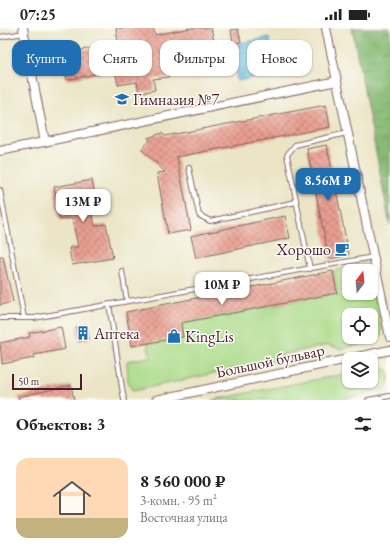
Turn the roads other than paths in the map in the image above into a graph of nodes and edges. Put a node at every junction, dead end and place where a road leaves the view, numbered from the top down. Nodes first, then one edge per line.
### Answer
1 (326, 28) edge
2 (23, 30) edge
3 (0, 37) edge
4 (337, 81) junction
5 (347, 133) junction
6 (45, 142) junction
7 (0, 151) edge
8 (189, 168) dead end
9 (0, 190) edge
10 (296, 202) junction
11 (373, 257) junction
12 (310, 269) junction
13 (122, 271) dead end
14 (127, 301) junction
15 (109, 304) junction
16 (0, 318) edge
17 (24, 318) junction
18 (390, 337) edge
19 (390, 350) edge
20 (390, 396) edge
21 (124, 400) edge
22 (156, 400) edge
23 (368, 400) edge

1 - 4 street
2 - 3 lane
2 - 6 street
4 - 5 street
4 - 6 street
5 - 10 lane
5 - 11 street
6 - 7 street
8 - 10 lane
9 - 17 lane
10 - 12 lane
11 - 12 lane
11 - 18 street
12 - 14 lane
13 - 14 lane
14 - 15 lane
15 - 17 lane
15 - 21 lane
16 - 17 lane
19 - 22 street, Большой бульвар
20 - 23 lane

